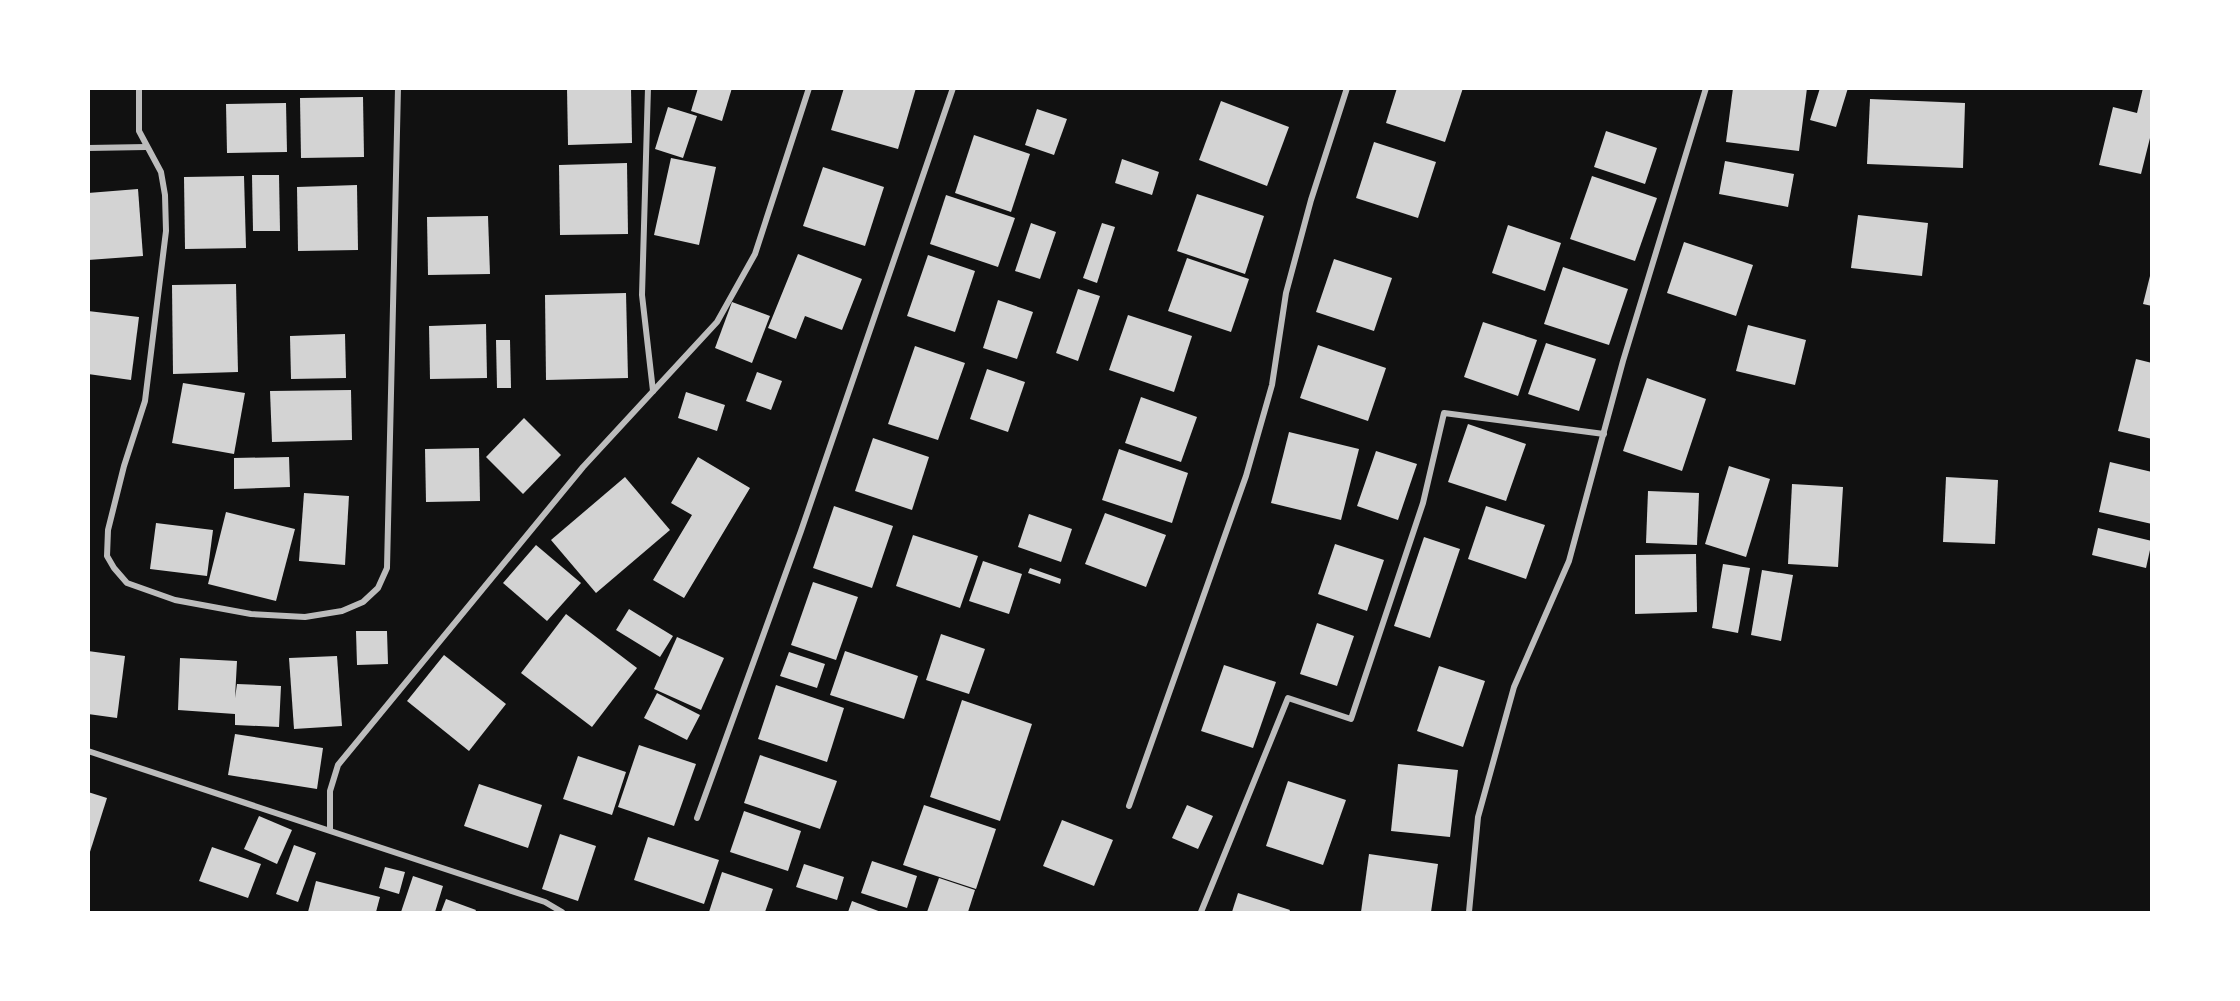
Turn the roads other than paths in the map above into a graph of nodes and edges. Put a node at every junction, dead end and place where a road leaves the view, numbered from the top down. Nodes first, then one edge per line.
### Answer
1 (139, 88) edge
2 (398, 88) edge
3 (648, 88) edge
4 (809, 88) edge
5 (953, 88) edge
6 (1347, 88) edge
7 (1706, 88) edge
8 (146, 147) junction
9 (88, 148) edge
10 (653, 391) junction
11 (1604, 434) junction
12 (88, 751) edge
13 (1129, 806) dead end
14 (697, 818) dead end
15 (330, 829) junction
16 (562, 912) edge
17 (1201, 912) edge
18 (1469, 912) edge

1 - 8 street
2 - 8 street
3 - 10 street
4 - 10 street
5 - 14 street
6 - 13 street
7 - 11 street
8 - 9 street
10 - 15 street
11 - 17 street
11 - 18 street
12 - 15 street
15 - 16 street

